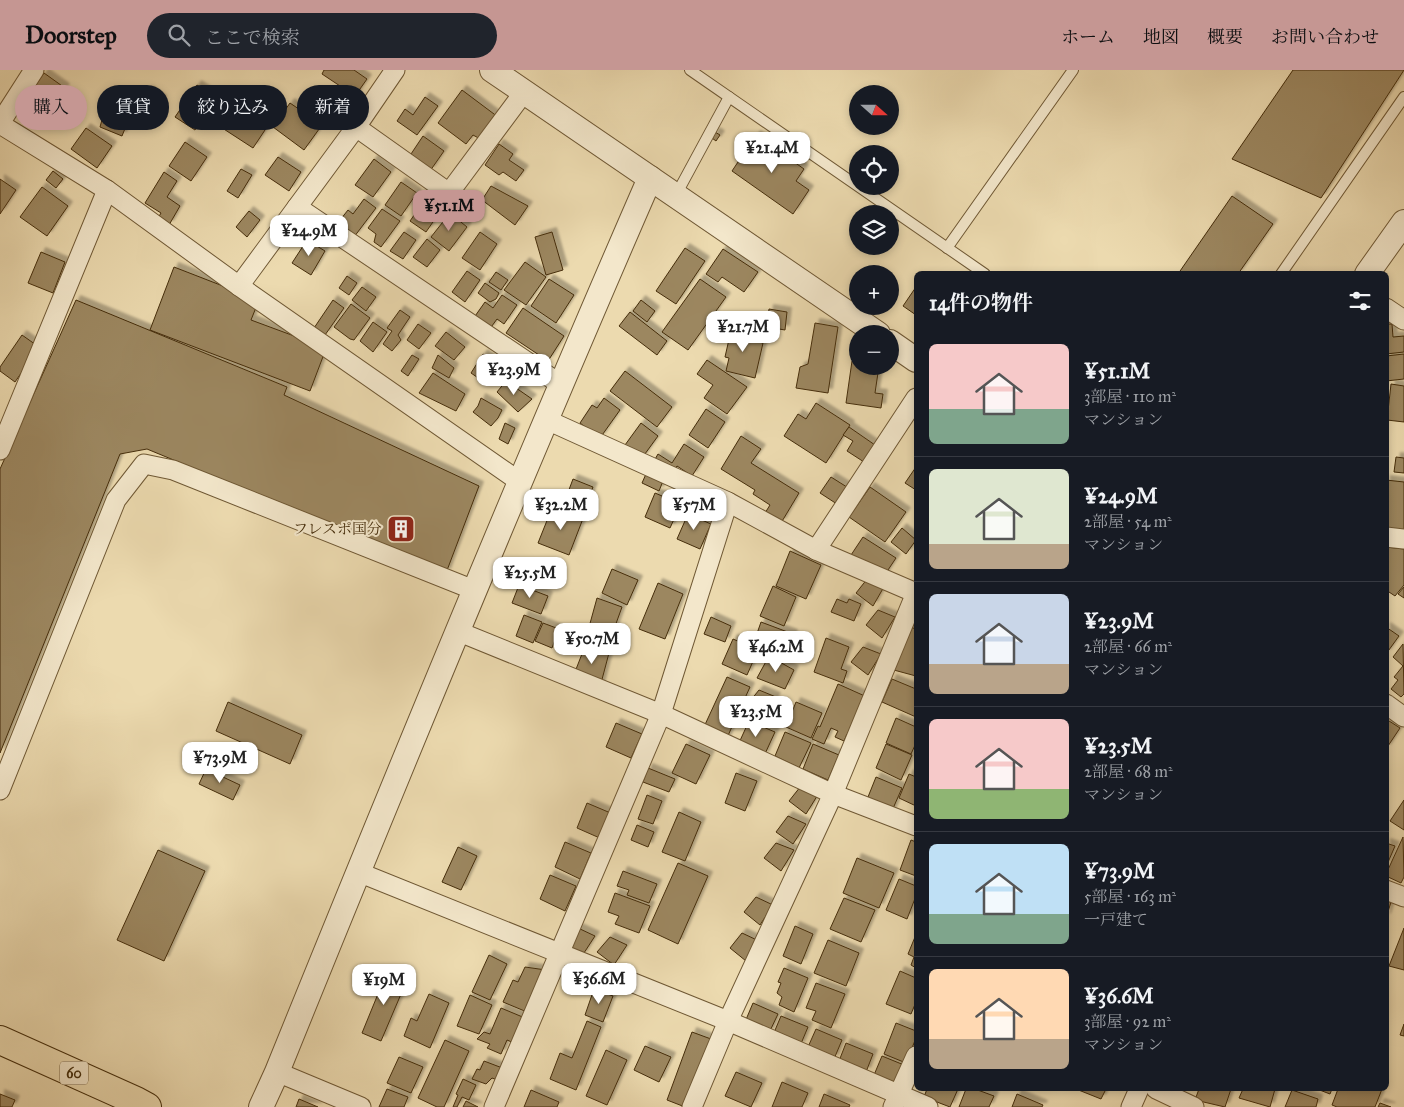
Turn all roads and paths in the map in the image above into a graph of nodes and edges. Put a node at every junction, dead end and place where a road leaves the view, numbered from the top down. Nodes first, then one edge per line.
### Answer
1 (34, 70) edge
2 (395, 70) edge
3 (492, 70) edge
4 (690, 70) edge
5 (1073, 70) edge
6 (524, 92) junction
7 (729, 97) junction
8 (1404, 97) edge
9 (369, 109) edge
10 (0, 124) edge
11 (355, 130) edge
12 (359, 130) edge
13 (650, 178) junction
14 (107, 190) junction
15 (676, 195) junction
16 (298, 207) junction
17 (1404, 222) edge
18 (946, 248) junction
19 (980, 271) edge
20 (1283, 271) edge
21 (1369, 271) edge
22 (239, 286) junction
23 (1389, 310) edge
24 (1404, 320) edge
25 (865, 325) edge
26 (899, 348) edge
27 (914, 359) edge
28 (560, 384) junction
29 (914, 401) edge
30 (547, 420) junction
31 (0, 450) edge
32 (520, 482) junction
33 (728, 502) junction
34 (1389, 537) edge
35 (1404, 539) edge
36 (816, 550) junction
37 (474, 590) junction
38 (914, 592) edge
39 (914, 598) edge
40 (457, 630) junction
41 (1389, 706) edge
42 (661, 714) junction
43 (1404, 717) edge
44 (0, 790) edge
45 (833, 794) junction
46 (914, 825) edge
47 (358, 872) junction
48 (1389, 891) edge
49 (1404, 896) edge
50 (559, 952) junction
51 (728, 1021) junction
52 (0, 1040) edge
53 (914, 1060) edge
54 (277, 1072) junction
55 (1138, 1091) edge
56 (1160, 1091) edge
57 (896, 1101) edge
58 (147, 1107) edge
59 (261, 1107) edge
60 (361, 1107) edge
61 (494, 1107) edge
62 (692, 1107) edge
63 (928, 1107) edge
64 (1131, 1107) edge
65 (1194, 1107) edge

1 - 10 street
2 - 9 street
3 - 6 street
4 - 7 lane
5 - 18 lane
6 - 12 street
6 - 13 street
7 - 15 lane
7 - 18 lane
8 - 20 lane
10 - 14 street
11 - 16 street
13 - 15 street
13 - 28 street
14 - 22 street
14 - 31 street
15 - 25 street
16 - 22 street
16 - 28 street
17 - 21 street
18 - 19 lane
22 - 32 street
23 - 24 street
26 - 27 street
28 - 30 street
29 - 36 street
30 - 32 street
30 - 33 street
32 - 37 street
33 - 36 street
33 - 42 street
34 - 35 street
36 - 38 street
37 - 40 street
37 - 44 street
39 - 45 street
40 - 42 street
40 - 47 street
41 - 43 street
42 - 45 street
42 - 50 street
45 - 46 street
45 - 51 street
47 - 50 street
47 - 54 street
48 - 49 street
50 - 51 street
50 - 61 street
51 - 57 street
51 - 62 street
52 - 58 main road, 60
53 - 57 street
54 - 59 street
54 - 60 street
55 - 64 street
56 - 65 street
57 - 63 street

